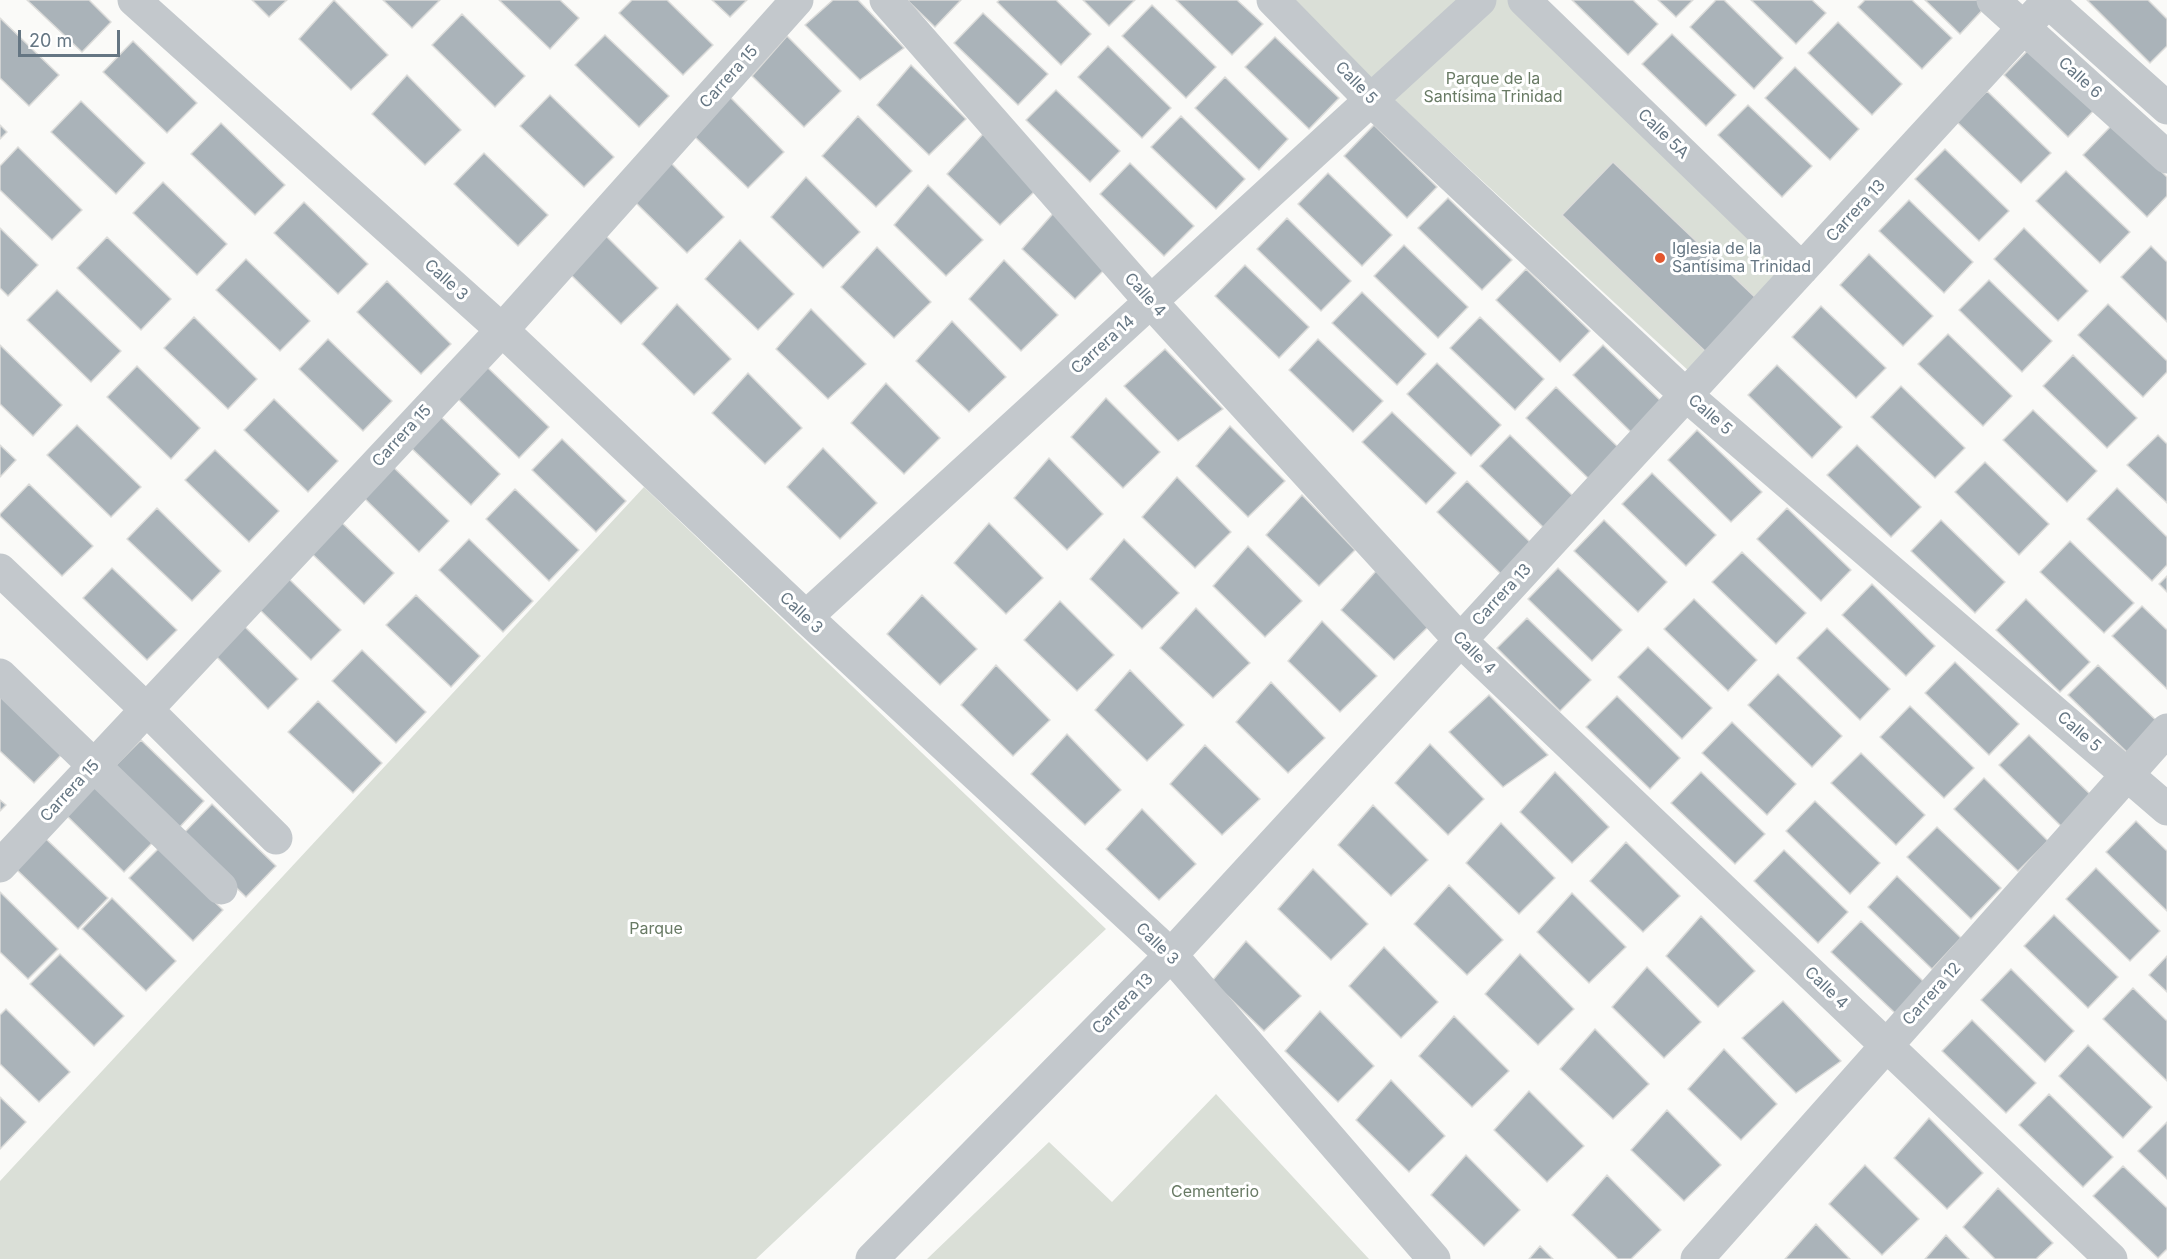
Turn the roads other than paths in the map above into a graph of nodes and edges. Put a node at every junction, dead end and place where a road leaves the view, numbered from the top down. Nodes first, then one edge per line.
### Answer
1 (134, 0) edge
2 (797, 0) edge
3 (886, 0) edge
4 (1273, 0) edge
5 (1480, 0) edge
6 (1524, 0) edge
7 (1993, 0) edge
8 (2047, 0) edge
9 (2024, 28) junction
10 (1371, 100) junction
11 (2167, 108) edge
12 (2167, 157) edge
13 (1802, 268) junction
14 (1151, 302) junction
15 (502, 330) junction
16 (1686, 395) junction
17 (0, 570) edge
18 (806, 617) junction
19 (1460, 640) junction
20 (0, 675) edge
21 (147, 710) junction
22 (2167, 730) edge
23 (94, 764) junction
24 (2128, 774) junction
25 (2167, 809) edge
26 (276, 838) dead end
27 (0, 866) edge
28 (221, 888) dead end
29 (1171, 955) junction
30 (1886, 1046) junction
31 (872, 1259) edge
32 (1434, 1259) edge
33 (1697, 1259) edge
34 (2111, 1259) edge

1 - 15 street, Calle 3
2 - 15 street, Carrera 15
3 - 14 street, Calle 4
4 - 10 street, Calle 5
5 - 10 street, Carrera 14
6 - 13 street, Calle 5A
7 - 9 street, Calle 6
8 - 9 street, Carrera 13
8 - 11 street
9 - 12 street, Calle 6
9 - 13 street, Carrera 13
10 - 14 street, Carrera 14
10 - 16 street, Calle 5
13 - 16 street, Carrera 13
14 - 18 street, Carrera 14
14 - 19 street, Calle 4
15 - 18 street, Calle 3
15 - 21 street, Carrera 15
16 - 19 street, Carrera 13
16 - 24 street, Calle 5
17 - 21 street
18 - 29 street, Calle 3
19 - 29 street, Carrera 13
19 - 30 street, Calle 4
20 - 23 street
21 - 23 street, Carrera 15
21 - 26 street
22 - 24 street, Carrera 12
23 - 27 street, Carrera 15
23 - 28 street
24 - 25 street, Calle 5
24 - 30 street, Carrera 12
29 - 31 street, Carrera 13
29 - 32 street, Calle 3
30 - 33 street, Carrera 12
30 - 34 street, Calle 4

